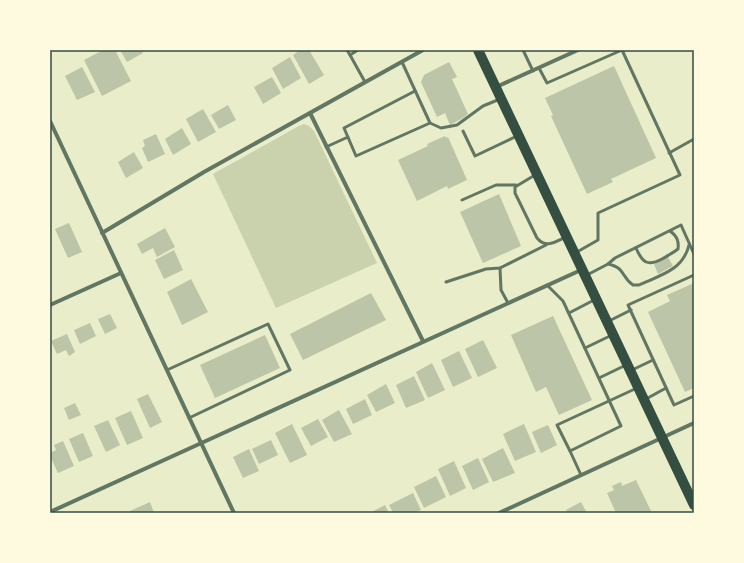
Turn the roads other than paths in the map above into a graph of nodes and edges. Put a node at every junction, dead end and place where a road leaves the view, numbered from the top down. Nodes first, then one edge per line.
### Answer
1 (347, 50) edge
2 (358, 50) edge
3 (423, 50) edge
4 (478, 50) edge
5 (523, 50) edge
6 (578, 50) edge
7 (622, 50) edge
8 (350, 55) junction
9 (402, 62) junction
10 (539, 68) junction
11 (533, 71) junction
12 (365, 82) junction
13 (496, 88) junction
14 (415, 91) junction
15 (501, 98) junction
16 (310, 113) junction
17 (50, 121) edge
18 (430, 122) junction
19 (463, 131) dead end
20 (518, 135) junction
21 (348, 137) junction
22 (694, 138) edge
23 (326, 147) junction
24 (669, 153) junction
25 (536, 174) junction
26 (516, 185) junction
27 (462, 200) dead end
28 (670, 231) junction
29 (102, 232) junction
30 (567, 237) junction
31 (689, 243) junction
32 (546, 245) junction
33 (636, 248) junction
34 (574, 253) junction
35 (694, 254) edge
36 (608, 264) junction
37 (500, 268) junction
38 (583, 272) junction
39 (121, 273) junction
40 (694, 275) edge
41 (446, 282) dead end
42 (547, 285) junction
43 (596, 299) junction
44 (508, 303) junction
45 (50, 305) edge
46 (631, 310) junction
47 (569, 313) junction
48 (607, 322) junction
49 (613, 335) junction
50 (423, 342) junction
51 (585, 348) junction
52 (654, 360) junction
53 (629, 368) junction
54 (167, 370) junction
55 (599, 378) junction
56 (638, 388) junction
57 (666, 388) junction
58 (694, 396) edge
59 (644, 400) junction
60 (610, 401) junction
61 (189, 418) junction
62 (694, 423) edge
63 (662, 438) junction
64 (201, 443) junction
65 (570, 451) junction
66 (581, 476) junction
67 (694, 505) edge
68 (50, 512) edge
69 (234, 513) edge
70 (499, 513) edge

1 - 8 lane
2 - 8 lane
3 - 9 street
4 - 13 main road
5 - 11 lane
6 - 10 street
7 - 10 lane
7 - 24 lane
8 - 12 lane
9 - 12 street
9 - 14 lane
10 - 11 street
11 - 13 street
12 - 16 street
13 - 15 main road
14 - 18 lane
14 - 21 lane
15 - 18 lane
15 - 20 main road
16 - 23 street
16 - 29 street
17 - 29 street
18 - 21 lane
19 - 20 lane
20 - 25 main road
21 - 23 lane
22 - 24 lane
23 - 50 street
24 - 34 lane
25 - 26 lane
25 - 30 main road
26 - 27 lane
26 - 32 lane
28 - 31 lane
28 - 33 lane
28 - 33 lane
29 - 39 street
30 - 32 lane
30 - 34 main road
31 - 35 lane
31 - 36 lane
32 - 37 lane
33 - 36 lane
34 - 38 main road
36 - 38 lane
37 - 41 lane
37 - 44 lane
38 - 42 street
38 - 43 main road
39 - 45 street
39 - 54 street
40 - 46 lane
42 - 44 street
42 - 47 lane
43 - 47 lane
43 - 48 main road
44 - 50 street
46 - 48 lane
46 - 52 lane
47 - 51 lane
48 - 49 main road
49 - 51 lane
49 - 53 main road
50 - 64 street
51 - 55 lane
52 - 53 lane
52 - 57 lane
53 - 55 lane
53 - 56 main road
54 - 61 street
54 - 61 lane
55 - 60 lane
56 - 59 main road
56 - 60 lane
57 - 58 lane
57 - 59 lane
59 - 63 main road
60 - 65 lane
60 - 65 lane
61 - 64 street
62 - 63 street
63 - 66 street
63 - 67 main road
64 - 68 street
64 - 69 street
65 - 66 lane
66 - 70 street

